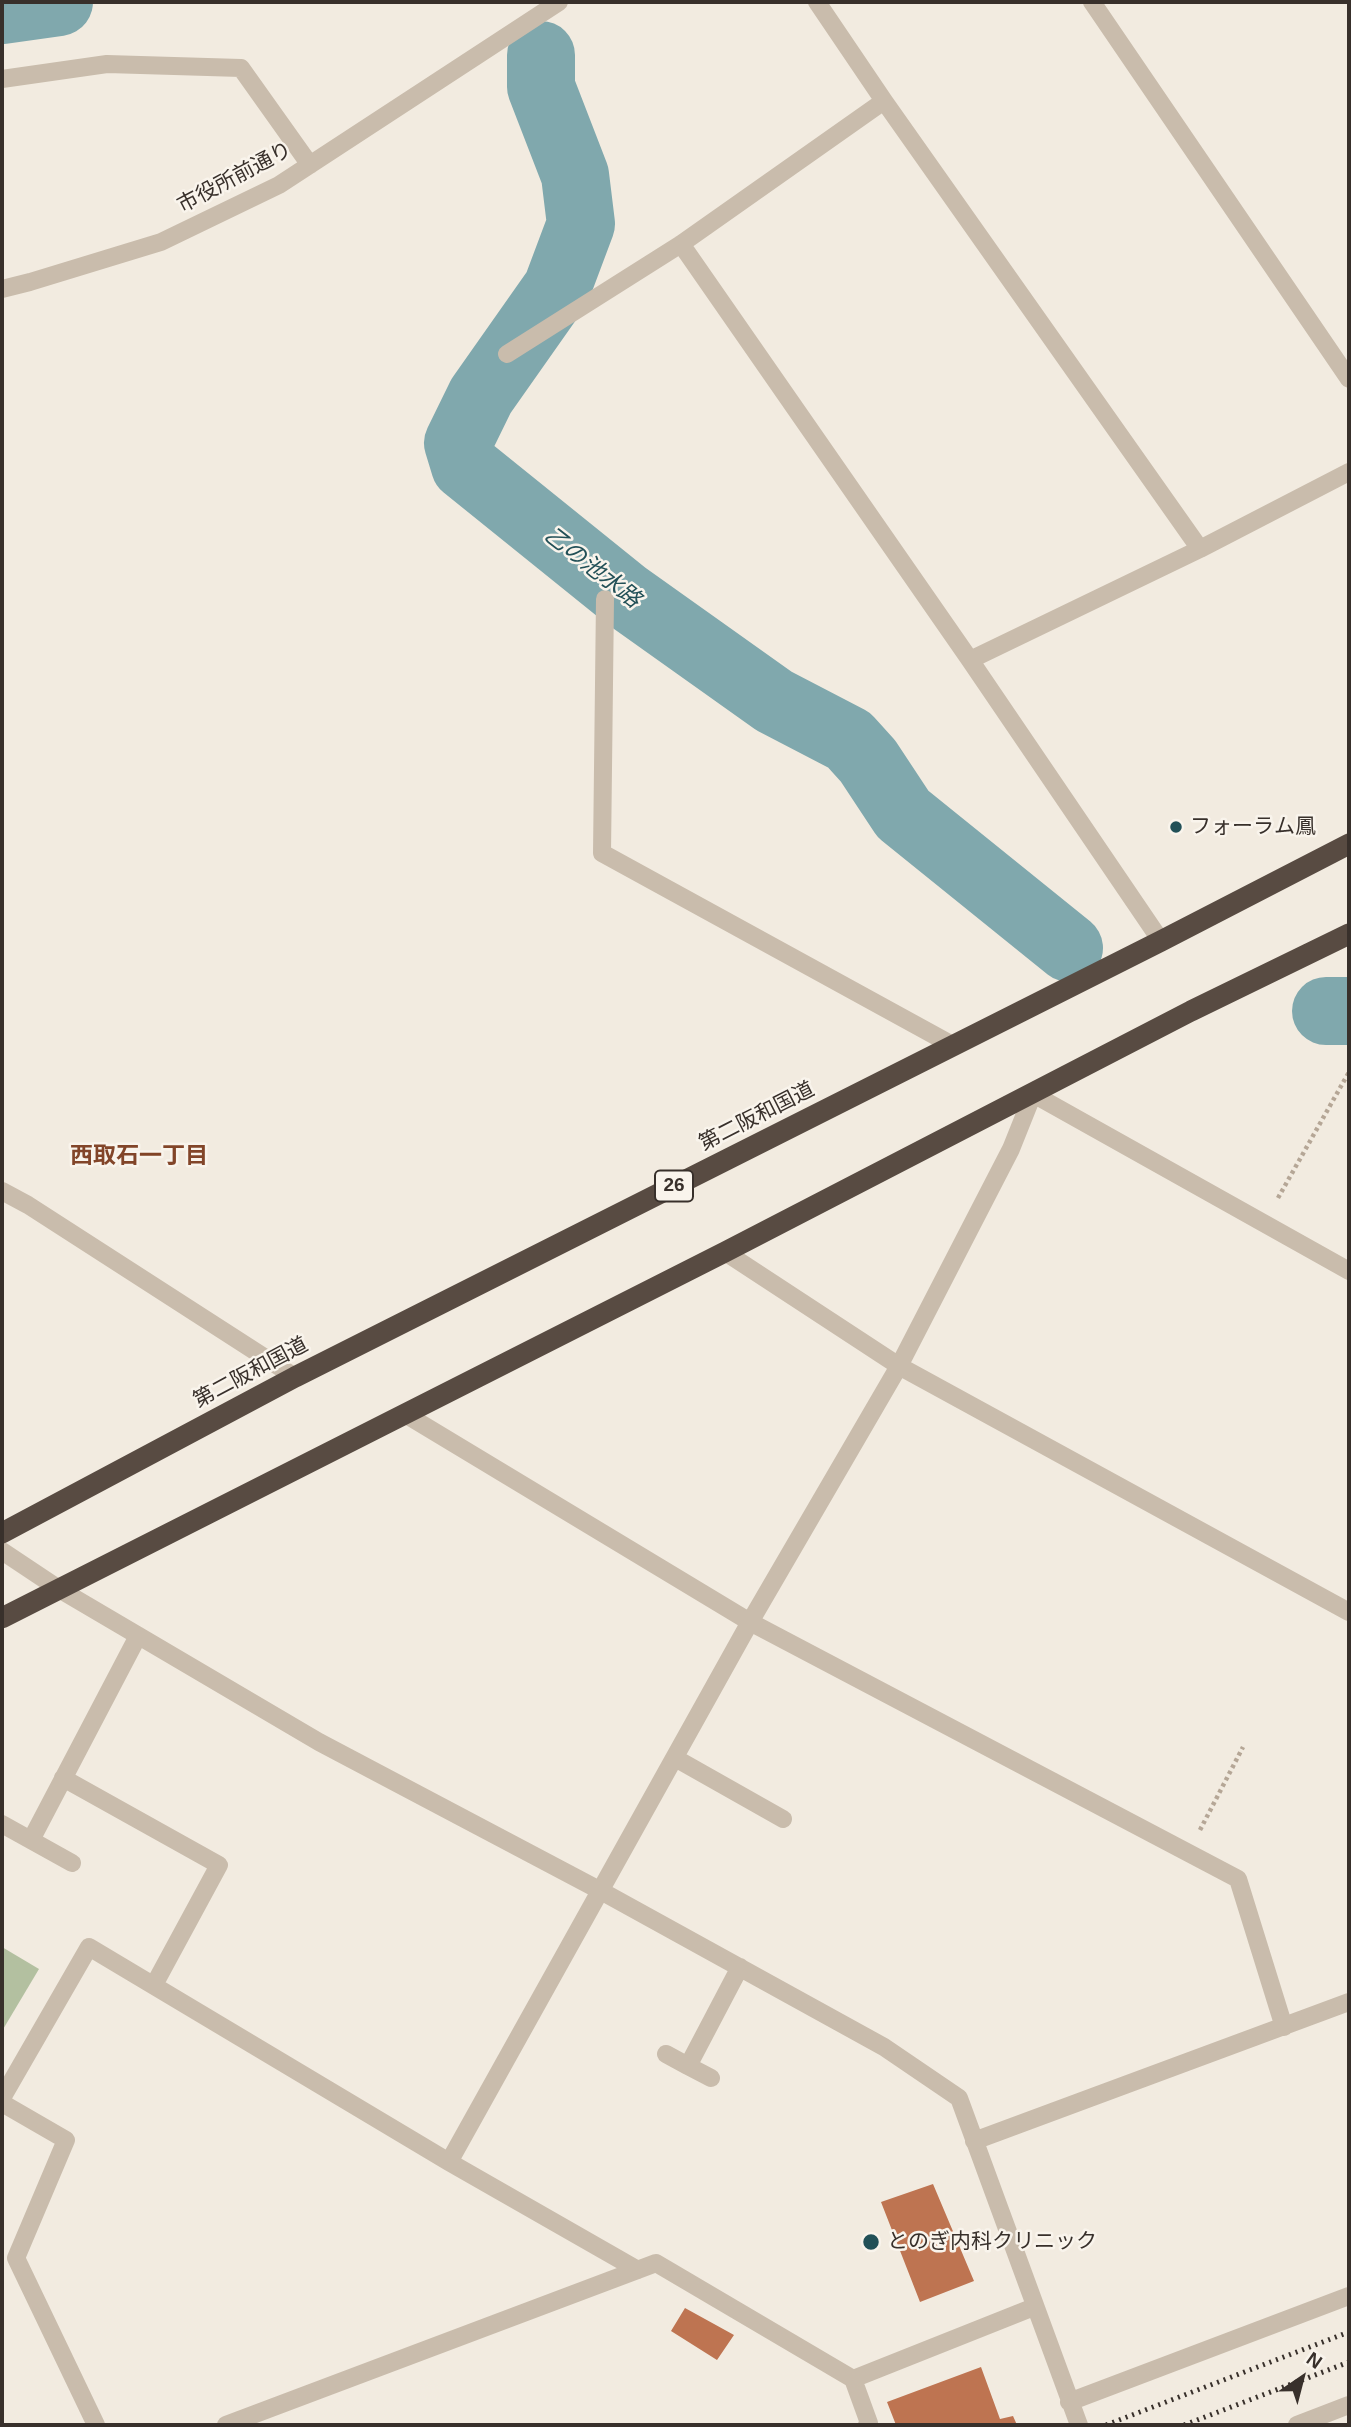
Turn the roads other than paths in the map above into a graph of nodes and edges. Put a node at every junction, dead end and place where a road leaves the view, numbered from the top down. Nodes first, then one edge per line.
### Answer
1 (559, 2) edge
2 (817, 2) edge
3 (1091, 2) edge
4 (2, 79) edge
5 (884, 101) junction
6 (310, 164) junction
7 (681, 244) junction
8 (2, 289) edge
9 (507, 354) dead end
10 (1349, 379) edge
11 (1349, 472) edge
12 (1200, 549) junction
13 (605, 599) dead end
14 (970, 660) junction
15 (1349, 844) edge
16 (1349, 934) edge
17 (1161, 941) junction
18 (954, 1046) junction
19 (1034, 1094) junction
20 (2, 1191) edge
21 (724, 1252) junction
22 (1349, 1272) edge
23 (899, 1366) junction
24 (295, 1377) junction
25 (405, 1414) junction
26 (2, 1533) edge
27 (2, 1552) edge
28 (59, 1589) junction
29 (1349, 1612) edge
30 (2, 1618) edge
31 (750, 1622) junction
32 (138, 1636) junction
33 (675, 1758) junction
34 (64, 1778) junction
35 (783, 1819) dead end
36 (2, 1824) edge
37 (31, 1840) junction
38 (72, 1863) dead end
39 (601, 1891) junction
40 (740, 1967) junction
41 (154, 1985) junction
42 (1349, 2002) edge
43 (1284, 2027) junction
44 (666, 2054) dead end
45 (688, 2066) junction
46 (711, 2078) dead end
47 (2, 2098) edge
48 (2, 2104) edge
49 (974, 2141) junction
50 (449, 2162) junction
51 (638, 2270) junction
52 (1349, 2296) edge
53 (1034, 2307) junction
54 (853, 2379) junction
55 (1069, 2402) junction
56 (1349, 2405) edge
57 (96, 2425) edge
58 (226, 2425) edge
59 (867, 2425) edge
60 (1079, 2425) edge
61 (1297, 2425) edge

1 - 6 street, 市役所前通り
2 - 5 street
3 - 10 street
4 - 6 street
5 - 7 street
5 - 12 street
6 - 8 street, 市役所前通り
7 - 9 street
7 - 14 street
11 - 12 street
12 - 14 street
13 - 18 street
14 - 17 street
15 - 17 highway, 第二阪和国道 / 26
16 - 19 highway
17 - 18 highway, 第二阪和国道 / 26
18 - 24 highway, 第二阪和国道 / 26
19 - 21 highway
19 - 22 street
19 - 23 street
20 - 24 street
21 - 23 street
21 - 25 highway
23 - 29 street
23 - 31 street
24 - 26 highway, 第二阪和国道 / 26
25 - 28 highway
25 - 31 street
27 - 28 street
28 - 30 highway
28 - 32 street
31 - 33 street
31 - 43 street
32 - 34 street
32 - 39 street
33 - 35 street
33 - 39 street
34 - 37 street
34 - 41 street
36 - 37 street
37 - 38 street
39 - 40 street
39 - 50 street
40 - 45 street
40 - 49 street
41 - 47 street
41 - 50 street
42 - 43 street
43 - 49 street
44 - 45 street
45 - 46 street
48 - 57 street
49 - 53 street
50 - 51 street
51 - 54 street
51 - 58 street
52 - 55 street
53 - 54 street
53 - 55 street
54 - 59 street
55 - 60 street
56 - 61 street

